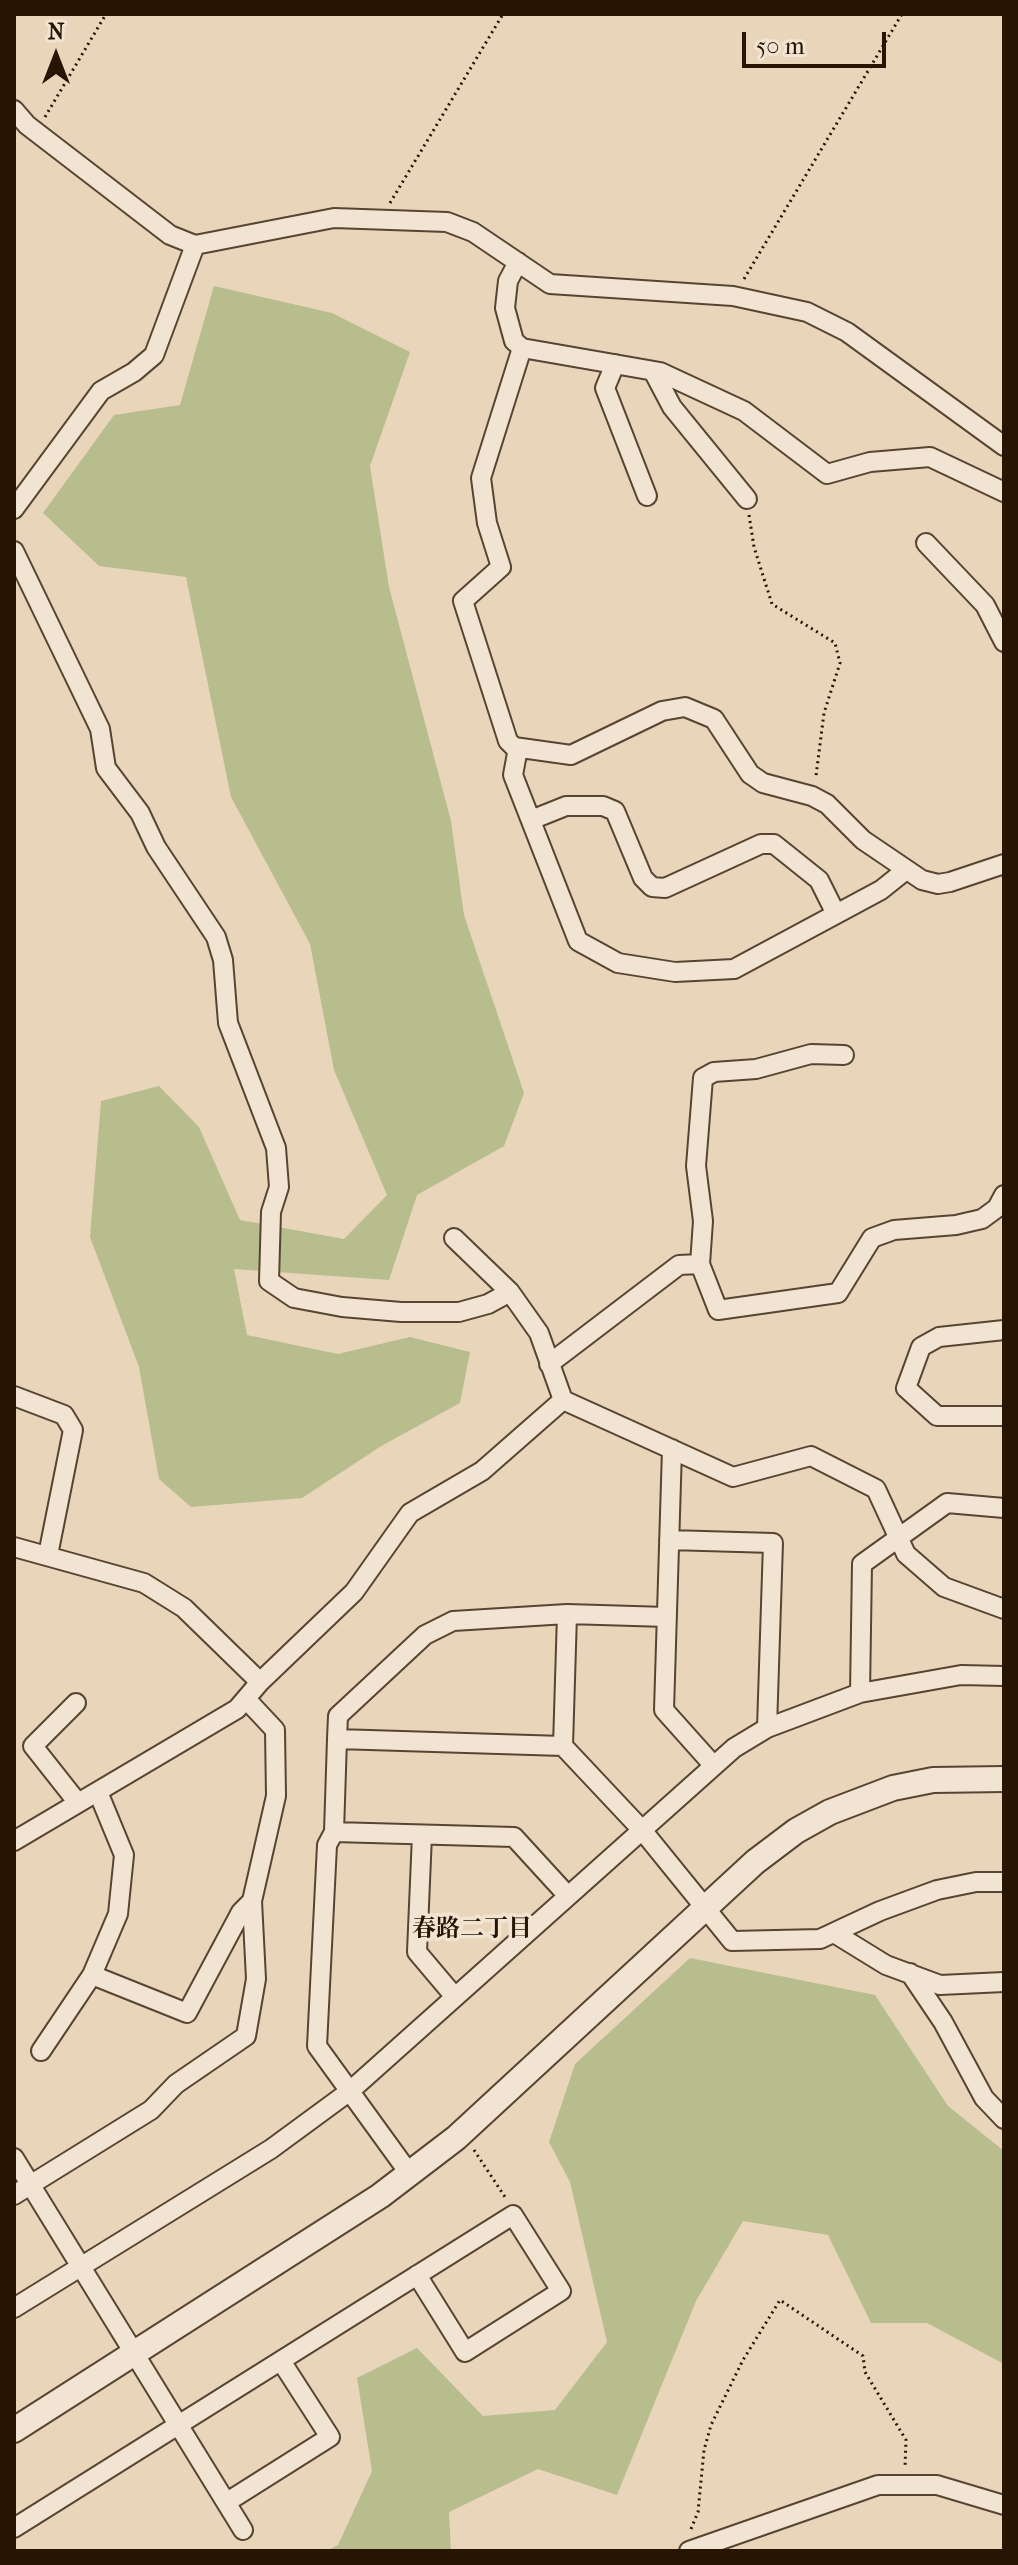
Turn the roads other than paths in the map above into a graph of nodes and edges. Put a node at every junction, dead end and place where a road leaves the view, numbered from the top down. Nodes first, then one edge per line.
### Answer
1 (14, 110) edge
2 (195, 245) junction
3 (518, 262) junction
4 (522, 348) junction
5 (615, 364) junction
6 (653, 371) junction
7 (1004, 446) edge
8 (1004, 492) edge
9 (647, 496) dead end
10 (747, 499) road end
11 (14, 509) edge
12 (926, 543) dead end
13 (14, 551) edge
14 (1004, 642) edge
15 (518, 748) junction
16 (531, 820) junction
17 (1004, 864) edge
18 (906, 870) junction
19 (836, 914) junction
20 (844, 1055) dead end
21 (1004, 1195) edge
22 (454, 1238) dead end
23 (700, 1264) junction
24 (510, 1292) junction
25 (1004, 1330) edge
26 (549, 1364) junction
27 (14, 1396) edge
28 (563, 1400) junction
29 (1004, 1416) edge
30 (672, 1449) junction
31 (1004, 1508) edge
32 (899, 1538) junction
33 (669, 1540) junction
34 (14, 1547) edge
35 (48, 1555) junction
36 (1004, 1609) edge
37 (567, 1614) junction
38 (667, 1617) junction
39 (1004, 1676) edge
40 (260, 1682) junction
41 (860, 1693) junction
42 (246, 1699) junction
43 (76, 1703) dead end
44 (767, 1728) junction
45 (337, 1739) junction
46 (563, 1746) junction
47 (714, 1766) junction
48 (1004, 1779) edge
49 (98, 1792) junction
50 (78, 1803) junction
51 (642, 1830) junction
52 (334, 1832) junction
53 (422, 1835) junction
54 (14, 1841) edge
55 (1004, 1882) edge
56 (568, 1896) junction
57 (252, 1901) junction
58 (705, 1908) junction
59 (834, 1933) junction
60 (910, 1973) junction
61 (92, 1975) junction
62 (1004, 1982) edge
63 (455, 1997) junction
64 (41, 2051) dead end
65 (350, 2091) junction
66 (1004, 2119) edge
67 (14, 2158) edge
68 (409, 2173) junction
69 (31, 2185) junction
70 (14, 2195) edge
71 (81, 2267) junction
72 (417, 2275) junction
73 (14, 2308) edge
74 (134, 2353) junction
75 (281, 2361) junction
76 (179, 2425) junction
77 (14, 2430) edge
78 (227, 2502) junction
79 (1004, 2505) edge
80 (14, 2528) edge
81 (243, 2530) dead end
82 (688, 2545) edge

1 - 2 street
2 - 3 street
2 - 11 street
3 - 4 street
3 - 7 street
4 - 5 street
4 - 15 street
5 - 6 street
5 - 9 street
6 - 8 street
6 - 10 street
12 - 14 street
13 - 24 street
15 - 16 street
15 - 18 street
16 - 19 street
16 - 19 street
17 - 18 street
18 - 19 street
20 - 23 street
21 - 23 street
22 - 24 street
23 - 26 street
24 - 26 street
25 - 29 street
26 - 28 street
27 - 35 street
28 - 30 street
28 - 40 street
30 - 32 street
30 - 33 street
31 - 32 street
32 - 36 street
32 - 41 street
33 - 38 street
33 - 44 street
34 - 35 street
35 - 40 street
37 - 38 street
37 - 45 street
37 - 46 street
38 - 47 street
39 - 41 street
40 - 42 street
41 - 44 street
42 - 49 street
42 - 57 street
43 - 50 street
44 - 47 street
45 - 46 street
45 - 52 street
46 - 51 street
47 - 51 street
48 - 58 street
49 - 50 street
49 - 61 street
50 - 54 street
51 - 56 street
51 - 58 street
52 - 53 street
52 - 65 street
53 - 56 street
53 - 63 street
55 - 59 street
56 - 63 street
57 - 61 street
57 - 69 street
58 - 59 street
58 - 68 street
59 - 60 street
60 - 62 street
60 - 66 street
61 - 64 street
63 - 65 street
65 - 68 street
65 - 71 street
67 - 69 street
68 - 74 street
69 - 70 street
69 - 71 street
71 - 73 street
71 - 74 street
72 - 72 street
72 - 75 street
74 - 76 street
74 - 77 street
75 - 76 street
75 - 78 street
76 - 78 street
76 - 80 street
78 - 81 street
79 - 82 street

